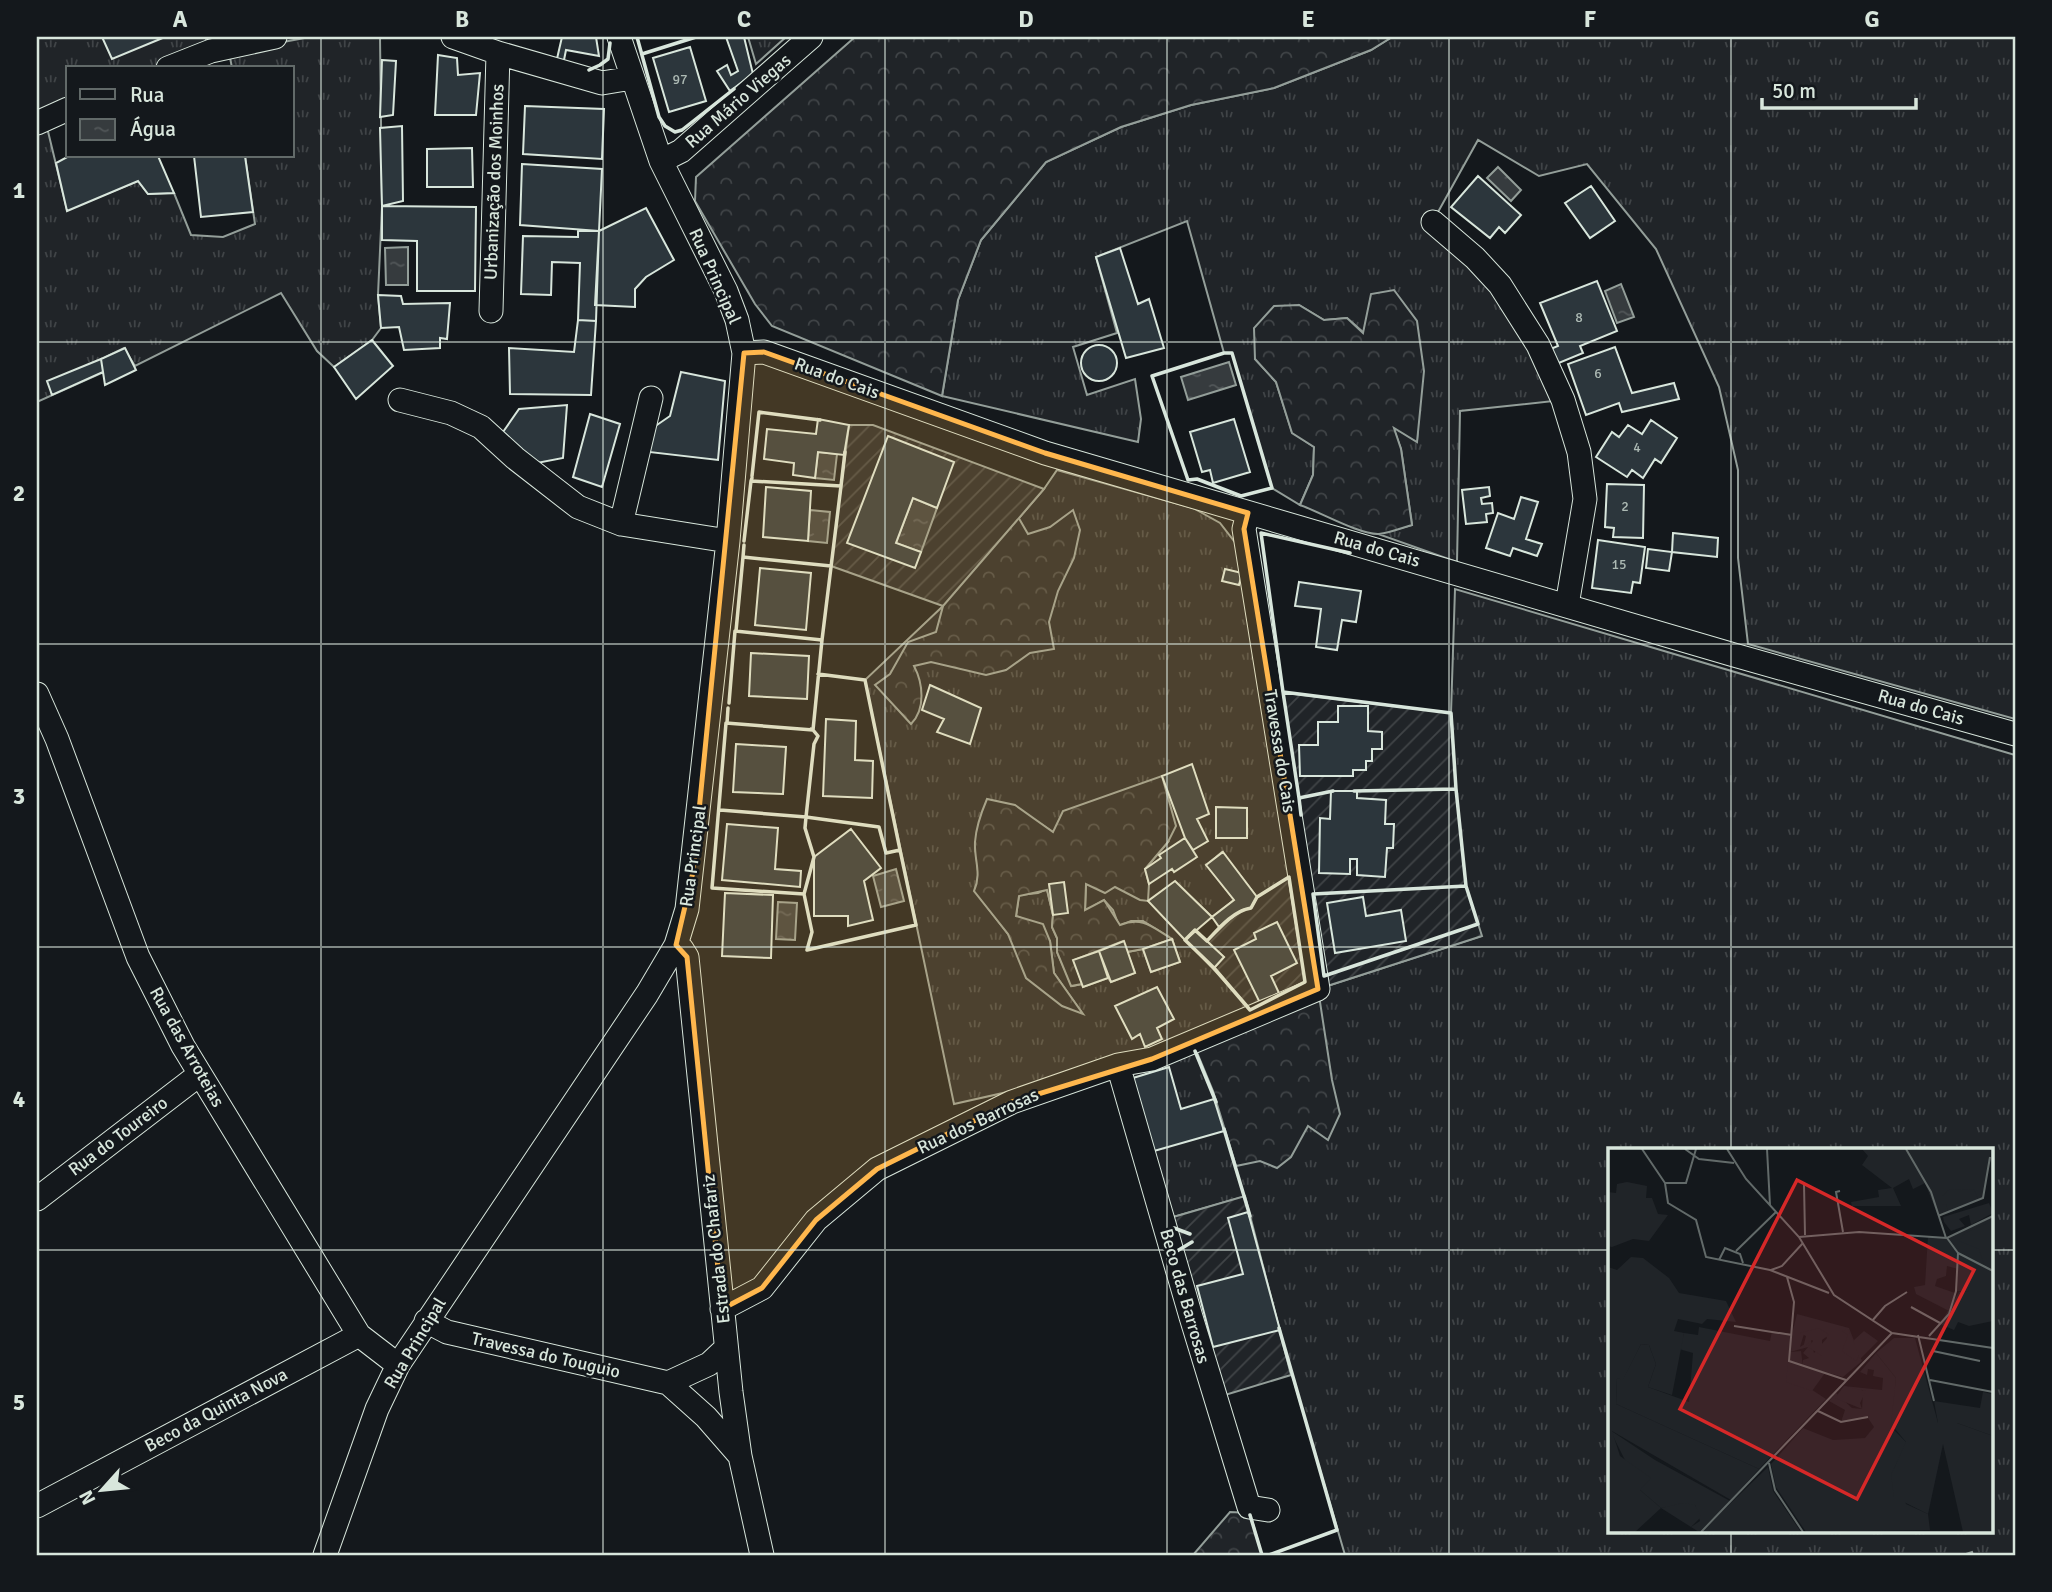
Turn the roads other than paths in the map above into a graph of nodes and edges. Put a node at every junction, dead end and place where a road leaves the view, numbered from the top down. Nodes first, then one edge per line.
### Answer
1 (275, 37) edge
2 (453, 37) edge
3 (619, 37) edge
4 (811, 37) edge
5 (498, 53) junction
6 (174, 66) edge
7 (632, 78) junction
8 (66, 110) edge
9 (37, 123) edge
10 (662, 161) junction
11 (1433, 222) dead end
12 (491, 311) dead end
13 (744, 353) junction
14 (651, 398) dead end
15 (400, 400) dead end
16 (1248, 513) junction
17 (621, 524) junction
18 (728, 541) junction
19 (1567, 605) junction
20 (37, 694) edge
21 (2015, 734) edge
22 (676, 945) junction
23 (1318, 989) joint
24 (1118, 1065) junction
25 (200, 1074) junction
26 (37, 1199) edge
27 (722, 1309) junction
28 (426, 1321) junction
29 (359, 1335) junction
30 (726, 1348) junction
31 (398, 1365) junction
32 (668, 1383) junction
33 (740, 1456) junction
34 (37, 1506) edge
35 (1268, 1510) dead end
36 (324, 1555) edge
37 (762, 1555) edge

1 - 6 street
2 - 5 street
3 - 7 street, Rua Principal
4 - 10 street, Rua Mário Viegas
5 - 7 street
5 - 12 street, Urbanização dos Moinhos
7 - 10 street, Rua Principal
8 - 9 street
10 - 13 street, Rua Principal
11 - 19 street
13 - 16 street, Rua do Cais
13 - 18 street, Rua Principal
14 - 17 street
15 - 17 street
16 - 19 street, Rua do Cais
16 - 23 street, Travessa do Cais
17 - 18 street
18 - 22 street, Rua Principal
19 - 21 street, Rua do Cais
20 - 25 street, Rua das Arroteias
22 - 27 street, Estrada do Chafariz
22 - 28 street, Rua Principal
23 - 24 street, Rua dos Barrosas
24 - 27 street, Rua dos Barrosas
24 - 35 street, Beco das Barrosas
25 - 26 street, Rua do Toureiro
25 - 29 street, Rua das Arroteias
27 - 30 street, Estrada do Chafariz
28 - 31 street, Rua Principal
28 - 32 street, Travessa do Touguio
29 - 31 street, Rua das Arroteias
29 - 34 street, Beco da Quinta Nova
30 - 32 street
30 - 33 street, Estrada do Chafariz
31 - 36 street, Rua Principal
32 - 33 street, Travessa do Touguio
33 - 37 street, Estrada do Chafariz

